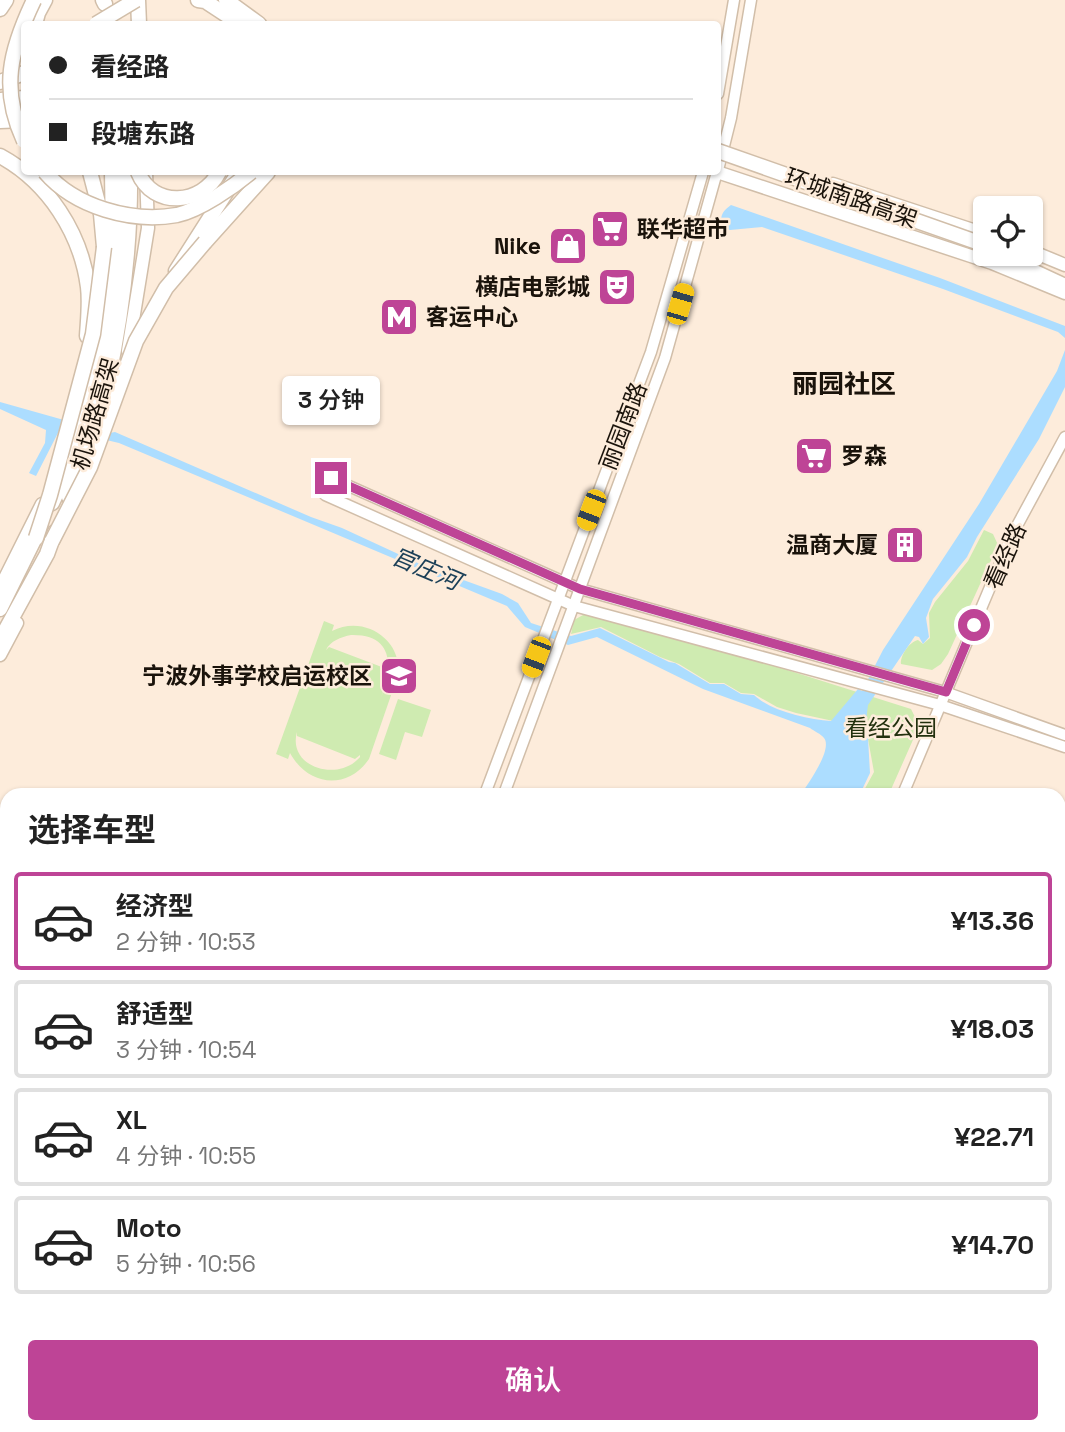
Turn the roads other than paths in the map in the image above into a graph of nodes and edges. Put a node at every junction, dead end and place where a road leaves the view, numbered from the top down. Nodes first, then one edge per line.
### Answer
1 (6, 0) edge
2 (34, 0) edge
3 (45, 0) edge
4 (130, 0) edge
5 (137, 0) edge
6 (198, 0) edge
7 (226, 0) edge
8 (240, 0) edge
9 (734, 0) edge
10 (751, 0) edge
11 (108, 1) edge
12 (0, 9) edge
13 (24, 21) edge
14 (36, 21) edge
15 (101, 21) edge
16 (106, 21) edge
17 (111, 21) edge
18 (119, 21) edge
19 (133, 21) edge
20 (139, 21) edge
21 (235, 21) edge
22 (255, 21) edge
23 (267, 21) edge
24 (21, 28) edge
25 (21, 74) edge
26 (721, 76) edge
27 (0, 82) edge
28 (21, 96) edge
29 (0, 97) edge
30 (21, 112) edge
31 (0, 113) edge
32 (21, 120) edge
33 (0, 121) edge
34 (21, 134) edge
35 (721, 142) edge
36 (721, 153) edge
37 (721, 153) edge
38 (721, 153) edge
39 (0, 156) edge
40 (21, 171) edge
41 (721, 172) edge
42 (26, 175) edge
43 (48, 175) edge
44 (91, 175) edge
45 (111, 175) edge
46 (120, 175) edge
47 (130, 175) edge
48 (142, 175) edge
49 (144, 175) edge
50 (217, 175) edge
51 (237, 175) edge
52 (247, 175) edge
53 (264, 175) edge
54 (702, 175) edge
55 (716, 175) edge
56 (973, 230) edge
57 (973, 241) edge
58 (973, 249) edge
59 (1043, 256) edge
60 (1060, 263) edge
61 (1022, 266) edge
62 (1042, 266) edge
63 (1065, 275) edge
64 (1065, 286) edge
65 (166, 288) junction
66 (1065, 293) edge
67 (86, 358) junction
68 (1065, 438) edge
69 (331, 478) dead end
70 (325, 495) dead end
71 (36, 538) junction
72 (52, 541) junction
73 (564, 582) junction
74 (0, 588) edge
75 (580, 589) junction
76 (557, 599) junction
77 (0, 609) edge
78 (572, 612) junction
79 (0, 640) edge
80 (0, 656) edge
81 (946, 692) junction
82 (940, 705) junction
83 (1065, 735) edge
84 (1065, 747) edge
85 (487, 788) edge
86 (506, 788) edge
87 (905, 788) edge

1 - 12 highway
2 - 13 highway, bridge
3 - 14 highway
4 - 19 main road
5 - 15 highway, bridge
5 - 20 highway
6 - 21 highway
7 - 22 highway
8 - 23 highway
9 - 26 main road
10 - 35 main road, 丽园南路
11 - 16 main road
11 - 17 highway
11 - 18 highway
24 - 34 highway, bridge
25 - 27 highway
28 - 29 highway
30 - 31 highway
32 - 33 highway
36 - 56 main road
37 - 57 highway, 环城南路高架, bridge
38 - 58 highway, 环城南路高架
39 - 40 highway, bridge
41 - 66 main road
42 - 67 highway, bridge
43 - 52 highway, bridge
44 - 67 highway, bridge
45 - 74 main road
46 - 71 highway, 机场路高架, bridge
47 - 72 highway, 机场路高架, bridge
48 - 50 highway, bridge
49 - 80 main road, bridge
51 - 65 highway, bridge
53 - 65 highway, bridge
54 - 73 main road, 丽园南路
55 - 75 main road, 丽园南路
59 - 60 main road
61 - 64 highway, 环城南路高架
62 - 63 highway
65 - 72 highway, bridge
67 - 71 highway, bridge
68 - 81 main road, 看经路
69 - 73 main road
70 - 76 main road
71 - 77 highway, 机场路高架
72 - 79 highway, 机场路高架
73 - 75 main road
73 - 76 main road, 丽园南路
75 - 78 main road, 丽园南路
75 - 81 main road
76 - 78 main road
76 - 85 main road, 丽园南路
78 - 82 main road
78 - 86 main road, 丽园南路
81 - 82 main road, 看经路
81 - 83 main road
82 - 84 main road
82 - 87 main road, 看经路

